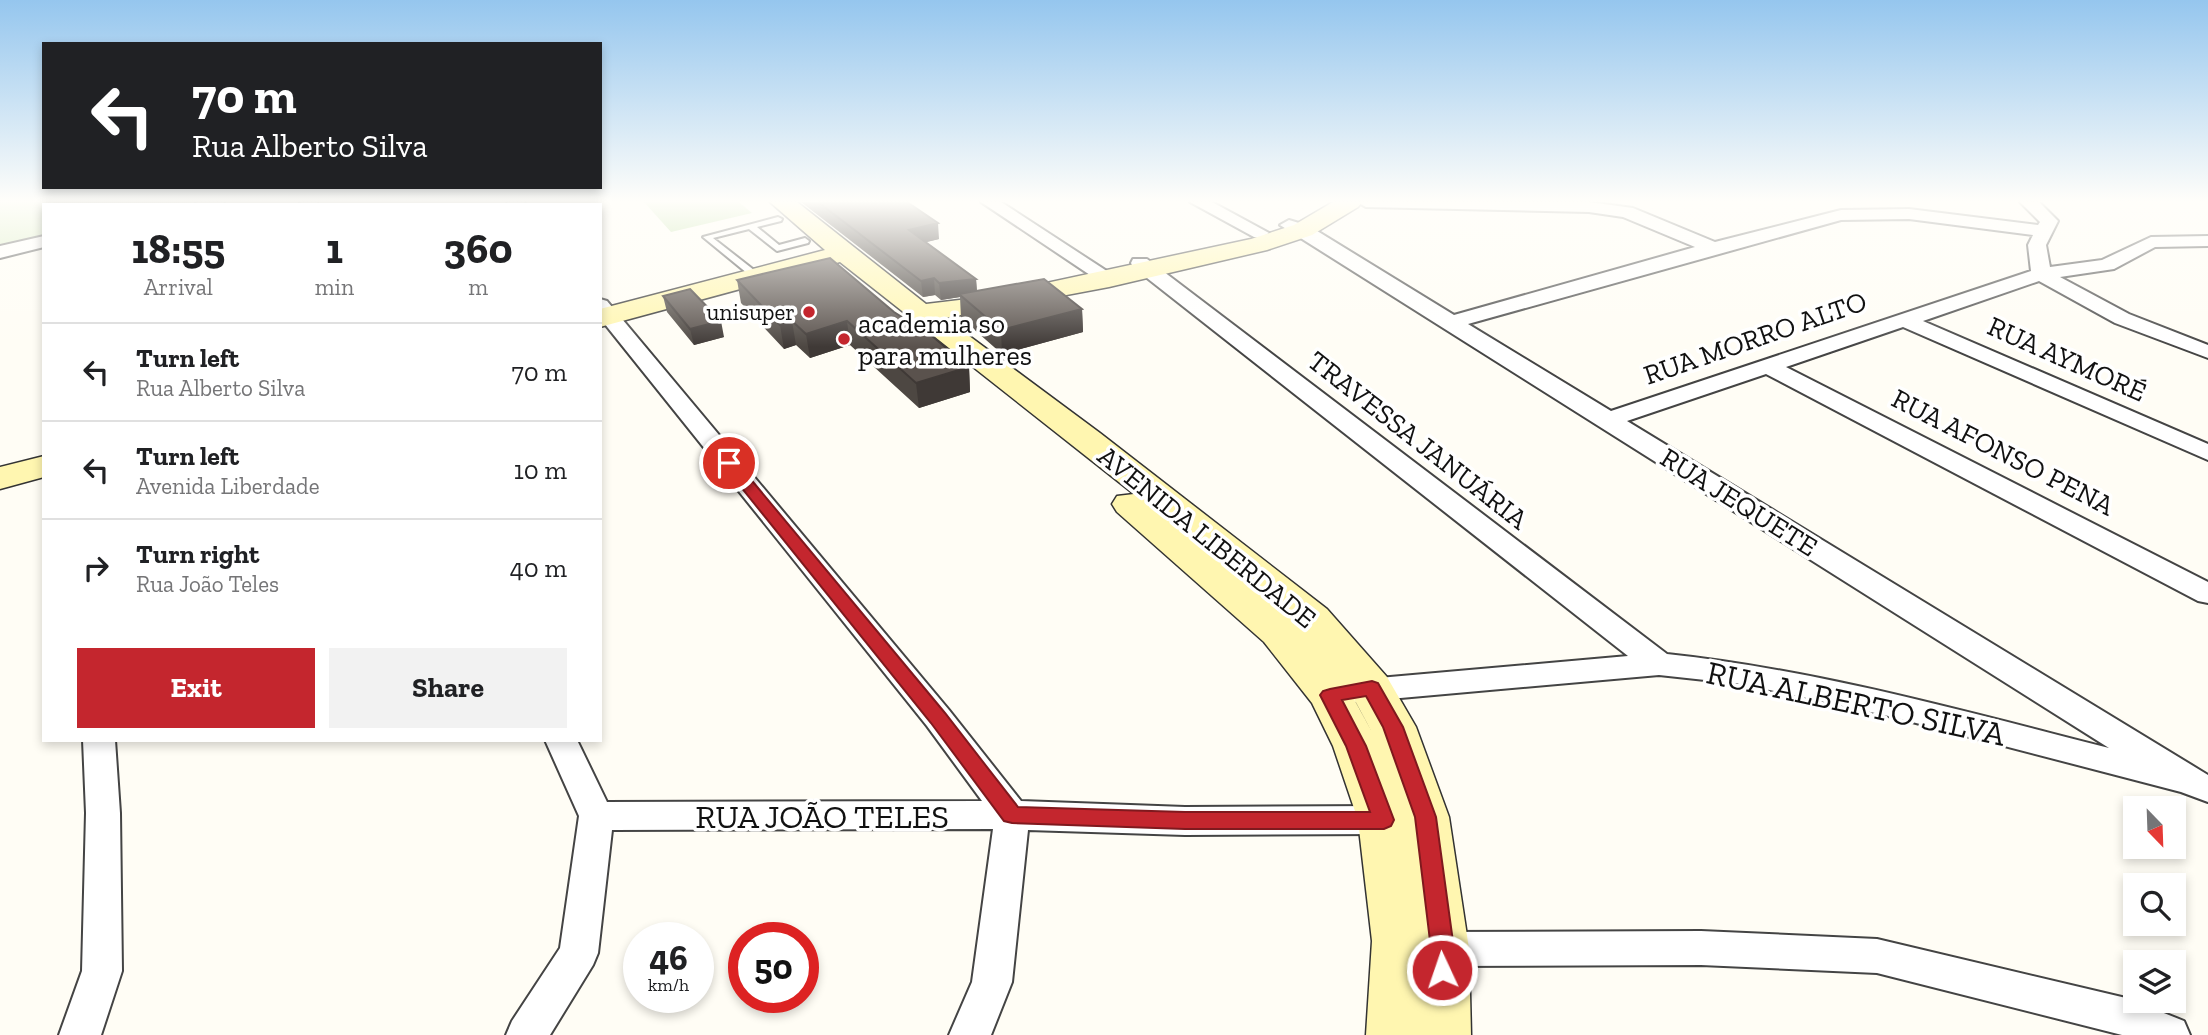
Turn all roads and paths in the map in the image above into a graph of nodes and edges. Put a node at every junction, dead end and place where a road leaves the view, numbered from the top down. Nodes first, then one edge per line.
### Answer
1 (724, 250) edge
2 (826, 250) joint
3 (1065, 250) edge
4 (1200, 250) edge
5 (1230, 250) edge
6 (1333, 250) edge
7 (1705, 250) edge
8 (2038, 250) edge
9 (2135, 250) edge
10 (1146, 266) junction
11 (2041, 274) junction
12 (1103, 275) junction
13 (756, 276) junction
14 (603, 313) edge
15 (911, 315) junction
16 (1902, 319) junction
17 (1451, 322) junction
18 (2208, 352) edge
19 (1769, 367) junction
20 (980, 369) junction
21 (1607, 420) junction
22 (2208, 453) edge
23 (42, 467) edge
24 (0, 478) edge
25 (2208, 594) edge
26 (1659, 664) junction
27 (1372, 688) junction
28 (1330, 695) junction
29 (99, 742) edge
30 (562, 742) edge
31 (2198, 785) edge
32 (1012, 815) junction
33 (596, 816) junction
34 (1384, 820) junction
35 (1443, 949) junction
36 (80, 1035) edge
37 (527, 1035) edge
38 (971, 1035) edge
39 (1395, 1035) edge
40 (1442, 1035) edge
41 (2169, 1035) edge

1 - 13 lane
2 - 13 main road
2 - 15 main road, AVENIDA LIBERDADE
3 - 12 street
4 - 10 main road
5 - 10 main road
6 - 17 street, RUA JEQUETE
7 - 17 street
8 - 11 street
9 - 11 street, RUA MORRO ALTO
10 - 12 main road
10 - 26 street, TRAVESSA JANUÁRIA
11 - 16 street, RUA MORRO ALTO
11 - 18 street
12 - 15 main road
13 - 14 main road
14 - 32 street
15 - 20 main road, AVENIDA LIBERDADE
16 - 19 street, RUA MORRO ALTO
16 - 22 street, RUA AYMORÉ
17 - 21 street, RUA JEQUETE
19 - 21 street, RUA MORRO ALTO
19 - 25 street, RUA AFONSO PENA
20 - 27 main road, AVENIDA LIBERDADE
20 - 28 main road, AVENIDA LIBERDADE
21 - 31 street, RUA JEQUETE
23 - 24 main road
26 - 27 street, RUA ALBERTO SILVA
26 - 31 street, RUA ALBERTO SILVA
27 - 28 street, RUA ALBERTO SILVA
27 - 35 main road, AVENIDA LIBERDADE
28 - 34 main road, AVENIDA LIBERDADE
29 - 36 street
30 - 33 street
32 - 33 street, RUA JOÃO TELES
32 - 34 street, RUA JOÃO TELES
32 - 38 street
33 - 37 street
34 - 39 main road, AVENIDA LIBERDADE
35 - 40 main road, AVENIDA LIBERDADE
35 - 41 street

